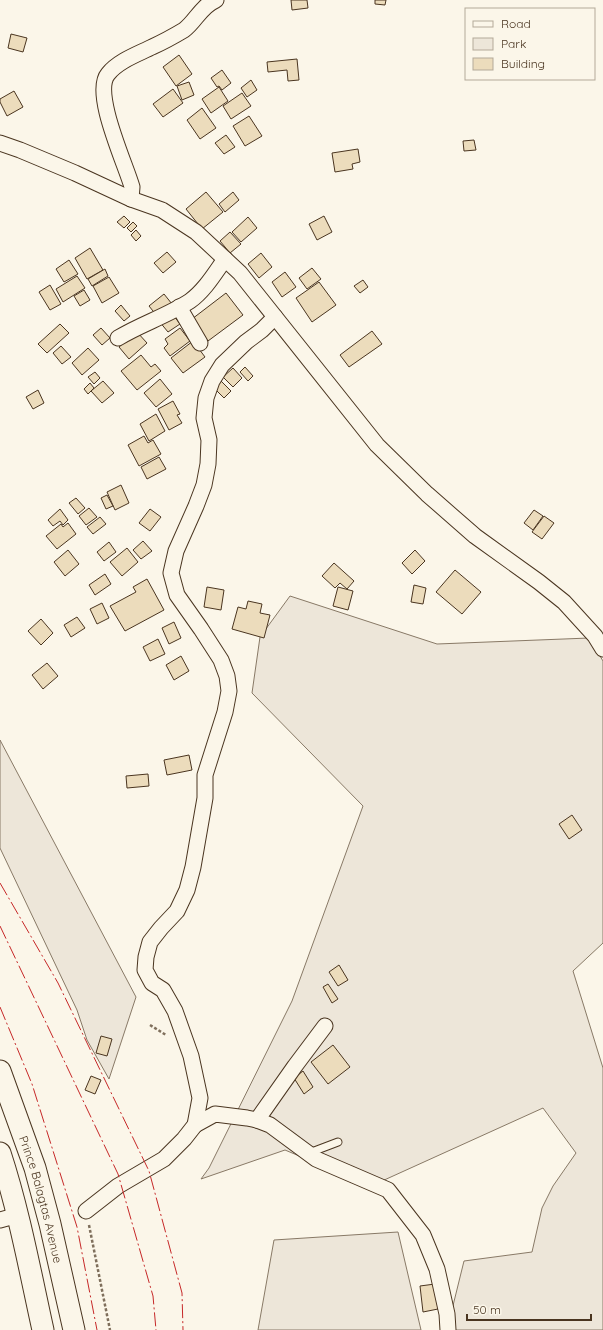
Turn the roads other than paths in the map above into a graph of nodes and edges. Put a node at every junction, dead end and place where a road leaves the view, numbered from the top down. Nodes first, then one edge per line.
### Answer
1 (216, 0) edge
2 (0, 143) edge
3 (131, 199) junction
4 (226, 258) junction
5 (179, 307) junction
6 (275, 317) junction
7 (118, 338) dead end
8 (200, 343) dead end
9 (603, 649) edge
10 (326, 1026) dead end
11 (0, 1071) edge
12 (257, 1120) junction
13 (195, 1125) junction
14 (338, 1142) dead end
15 (0, 1153) edge
16 (306, 1153) junction
17 (86, 1211) road end
18 (9, 1218) edge
19 (43, 1330) edge
20 (74, 1330) edge
21 (448, 1330) edge

1 - 3 street
2 - 3 street
3 - 4 street
4 - 5 street
4 - 6 street
5 - 7 street
5 - 8 street
6 - 9 street
6 - 13 street
10 - 12 street
11 - 20 main road, Prince Balagtas Avenue
12 - 13 street
12 - 16 street
13 - 17 street
14 - 16 lane
15 - 18 main road
16 - 21 street
18 - 19 main road

